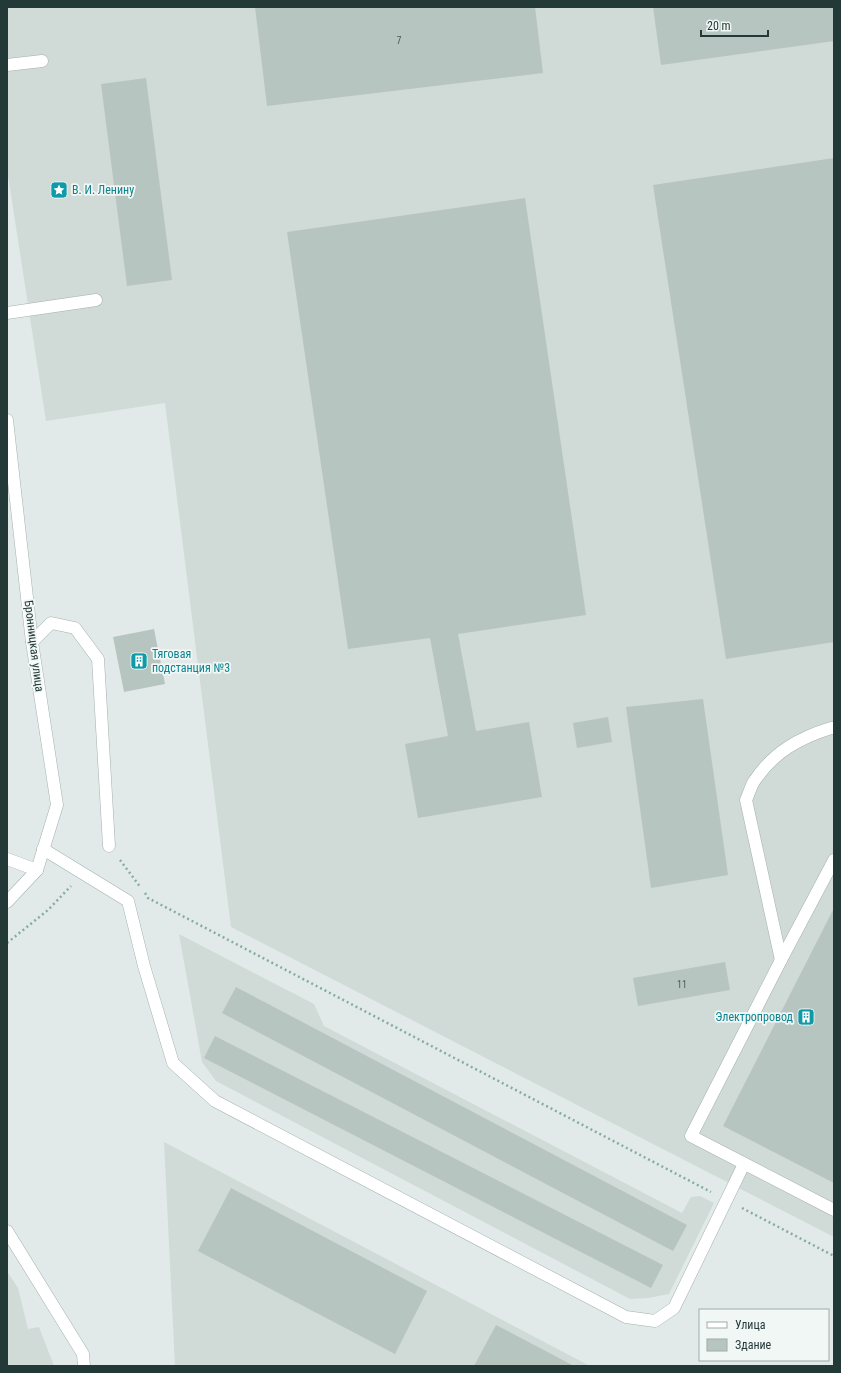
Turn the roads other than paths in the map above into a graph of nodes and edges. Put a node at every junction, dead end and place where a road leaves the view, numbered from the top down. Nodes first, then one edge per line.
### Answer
1 (42, 61) dead end
2 (7, 65) edge
3 (96, 300) dead end
4 (7, 313) edge
5 (7, 420) edge
6 (32, 642) junction
7 (834, 728) edge
8 (110, 846) road end
9 (43, 849) junction
10 (7, 859) edge
11 (834, 860) edge
12 (37, 870) junction
13 (7, 902) edge
14 (781, 960) junction
15 (744, 1164) junction
16 (834, 1210) edge
17 (7, 1231) edge
18 (84, 1366) edge

1 - 2 street
3 - 4 street
5 - 6 street, Бронницкая улица
6 - 8 street
6 - 9 street, Бронницкая улица
7 - 14 street
9 - 12 street, Бронницкая улица
9 - 15 street
10 - 12 street
11 - 14 street
12 - 13 street
14 - 15 street
15 - 16 street
17 - 18 street

